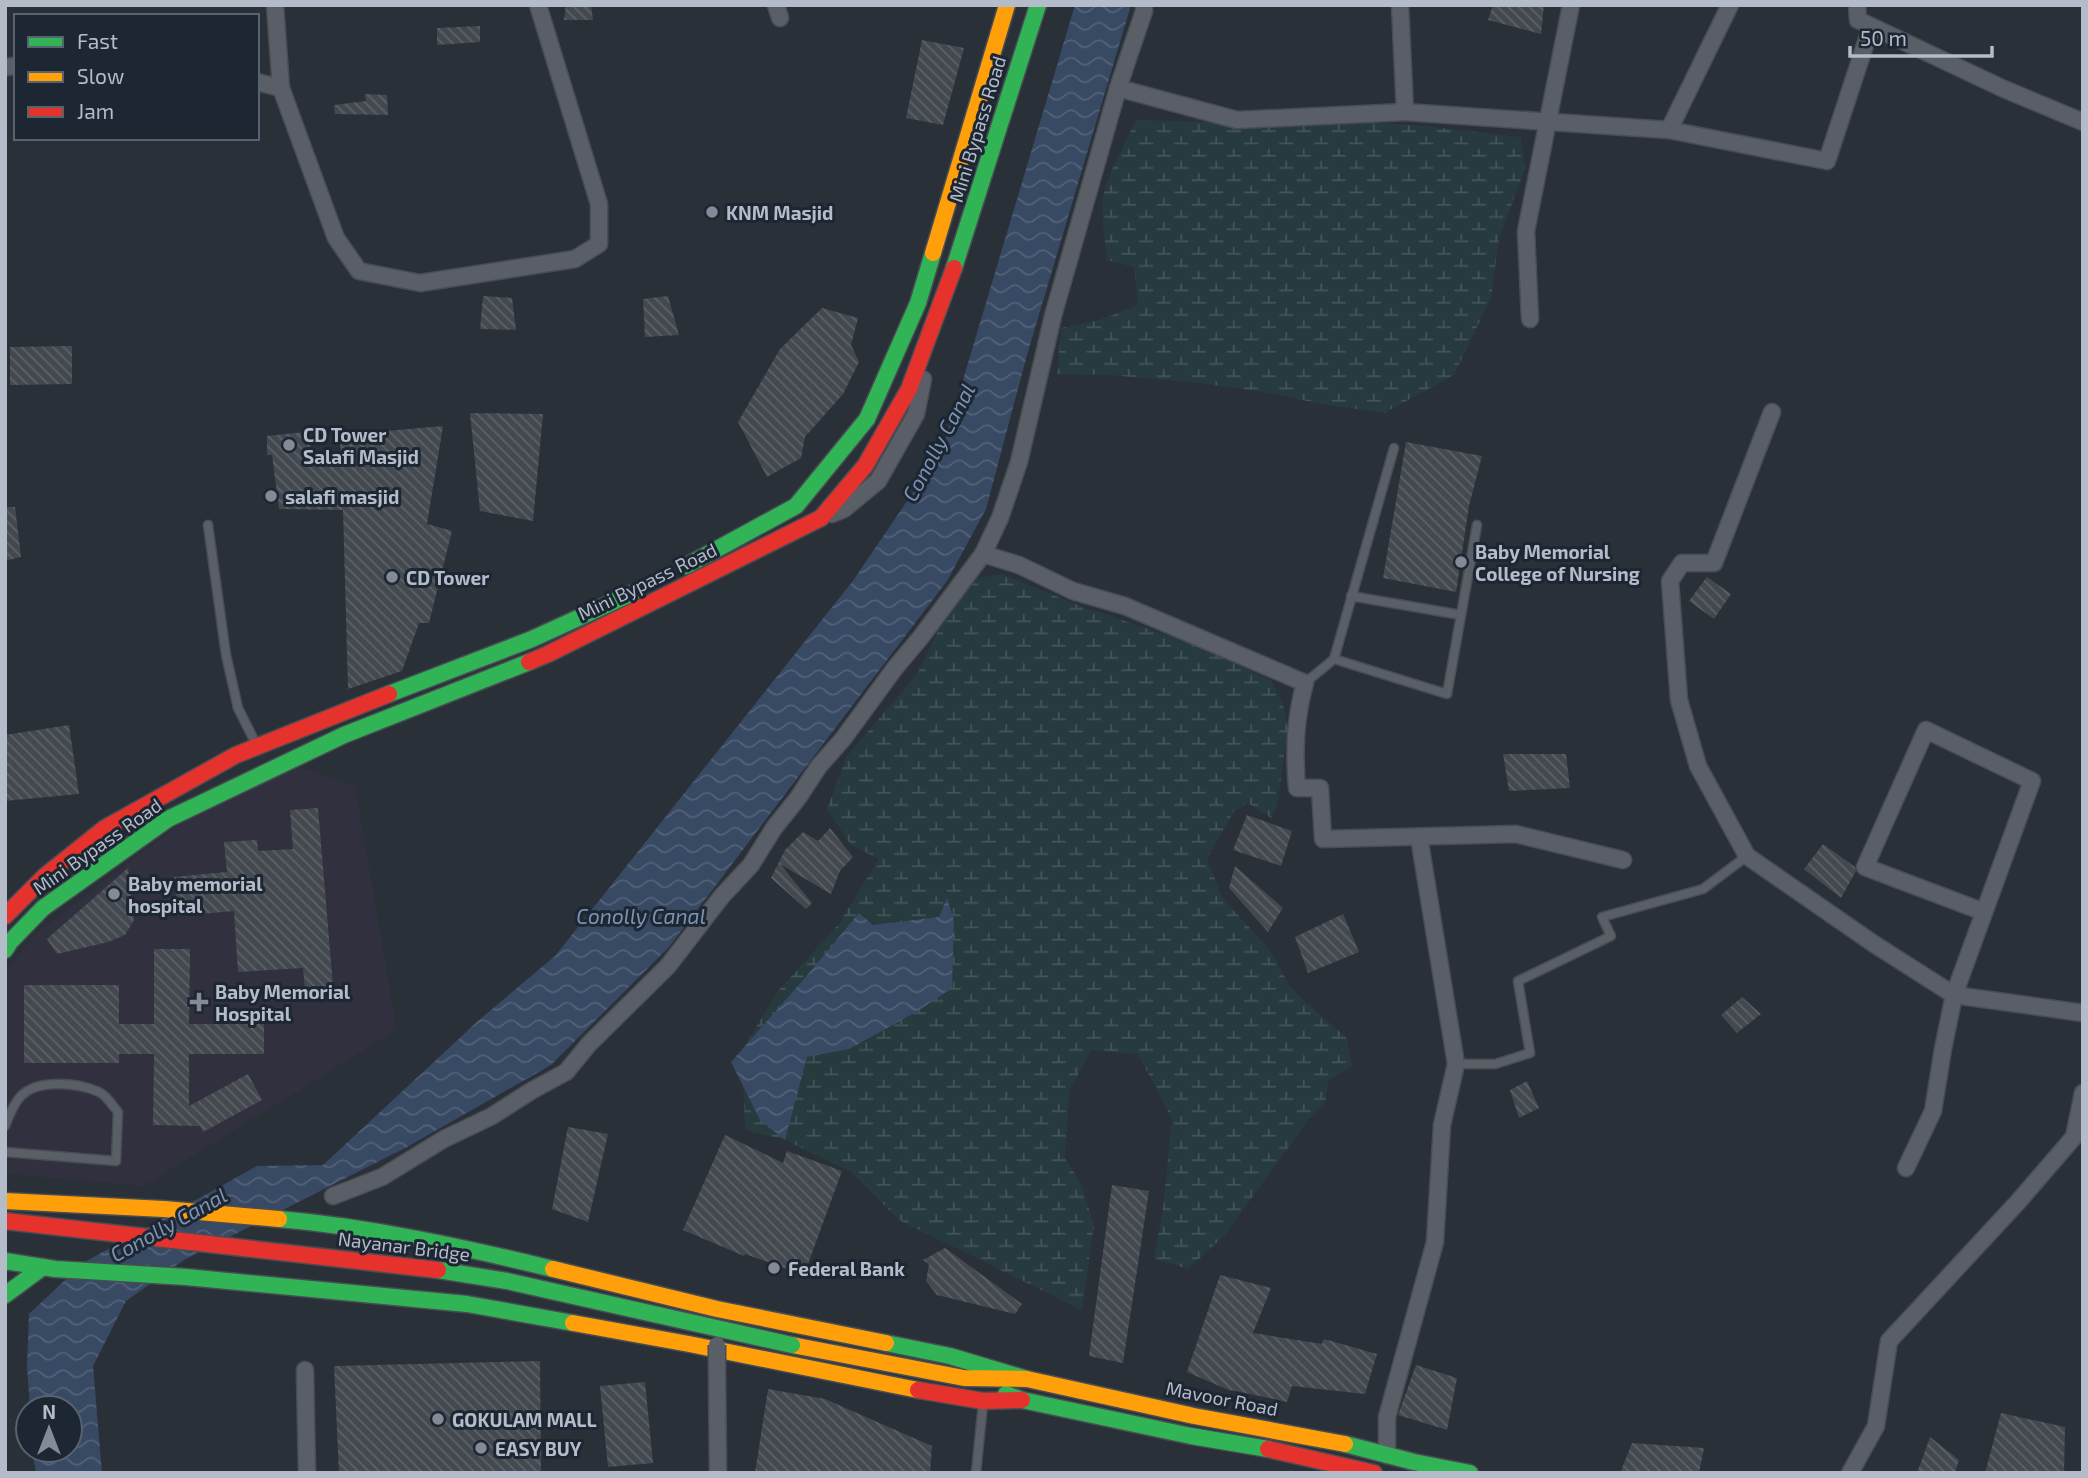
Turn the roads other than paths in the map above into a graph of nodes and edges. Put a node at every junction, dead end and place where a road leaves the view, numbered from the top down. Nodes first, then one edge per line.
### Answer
1 (275, 5) edge
2 (538, 5) edge
3 (1007, 5) edge
4 (1038, 5) edge
5 (1144, 5) edge
6 (1400, 5) edge
7 (1571, 5) edge
8 (1730, 5) edge
9 (1857, 5) edge
10 (1871, 27) junction
11 (259, 82) edge
12 (281, 88) junction
13 (1118, 88) junction
14 (1405, 112) junction
15 (1546, 122) junction
16 (2083, 122) edge
17 (1669, 130) junction
18 (1530, 319) dead end
19 (1772, 412) dead end
20 (1394, 448) dead end
21 (208, 525) dead end
22 (1477, 525) dead end
23 (726, 544) junction
24 (983, 554) junction
25 (736, 561) junction
26 (672, 574) dead end
27 (649, 585) dead end
28 (1352, 596) junction
29 (1461, 615) junction
30 (1334, 659) junction
31 (1305, 683) junction
32 (257, 746) junction
33 (231, 758) junction
34 (247, 782) junction
35 (1419, 836) junction
36 (1747, 856) junction
37 (1623, 860) dead end
38 (1984, 912) junction
39 (5, 916) edge
40 (5, 950) edge
41 (1954, 995) junction
42 (2083, 1013) edge
43 (1456, 1064) junction
44 (2083, 1093) edge
45 (5, 1126) edge
46 (5, 1152) edge
47 (1906, 1168) dead end
48 (333, 1196) dead end
49 (5, 1201) edge
50 (5, 1221) edge
51 (374, 1232) junction
52 (5, 1261) edge
53 (49, 1268) junction
54 (357, 1293) junction
55 (5, 1295) edge
56 (717, 1341) dead end
57 (792, 1345) joint
58 (305, 1370) dead end
59 (964, 1378) junction
60 (1027, 1379) junction
61 (1022, 1400) junction
62 (983, 1401) junction
63 (1387, 1455) junction
64 (307, 1473) edge
65 (718, 1473) edge
66 (976, 1473) edge
67 (1372, 1473) edge
68 (1470, 1473) edge
69 (1850, 1473) edge

1 - 12 street
2 - 12 street
3 - 23 main road, Mini Bypass Road
4 - 25 main road, Mini Bypass Road
5 - 13 street
6 - 14 street
7 - 15 street
8 - 17 street
9 - 10 street
10 - 16 street
10 - 17 street
11 - 12 street
13 - 14 street
13 - 24 street
14 - 15 street
15 - 17 street
15 - 18 street
19 - 36 street
20 - 28 lane
21 - 32 lane
22 - 29 lane
23 - 25 main road
23 - 26 main road, Mini Bypass Road
24 - 31 street
24 - 48 street
25 - 34 main road, Mini Bypass Road
27 - 32 main road, Mini Bypass Road
28 - 29 lane
28 - 30 lane
29 - 30 lane
30 - 31 lane
31 - 35 street
32 - 33 main road, Mini Bypass Road
33 - 34 main road
33 - 39 main road, Mini Bypass Road
34 - 40 main road, Mini Bypass Road
35 - 37 street
35 - 43 street
36 - 41 street
36 - 43 lane
38 - 38 street
38 - 41 street
41 - 42 street
41 - 47 street
43 - 63 street
44 - 69 street
45 - 46 lane
49 - 51 main road
50 - 57 main road, Nayanar Bridge, bridge
51 - 54 main road
51 - 60 main road
52 - 53 main road
53 - 54 main road
53 - 55 main road
54 - 62 main road
56 - 65 street, bridge
57 - 59 main road, Mavoor Road
58 - 64 street
59 - 60 main road, Mavoor Road
59 - 61 main road, Mavoor Road
60 - 63 main road, Mavoor Road
61 - 62 main road
61 - 67 main road, Mavoor Road
62 - 66 lane
63 - 68 main road, Mavoor Road

